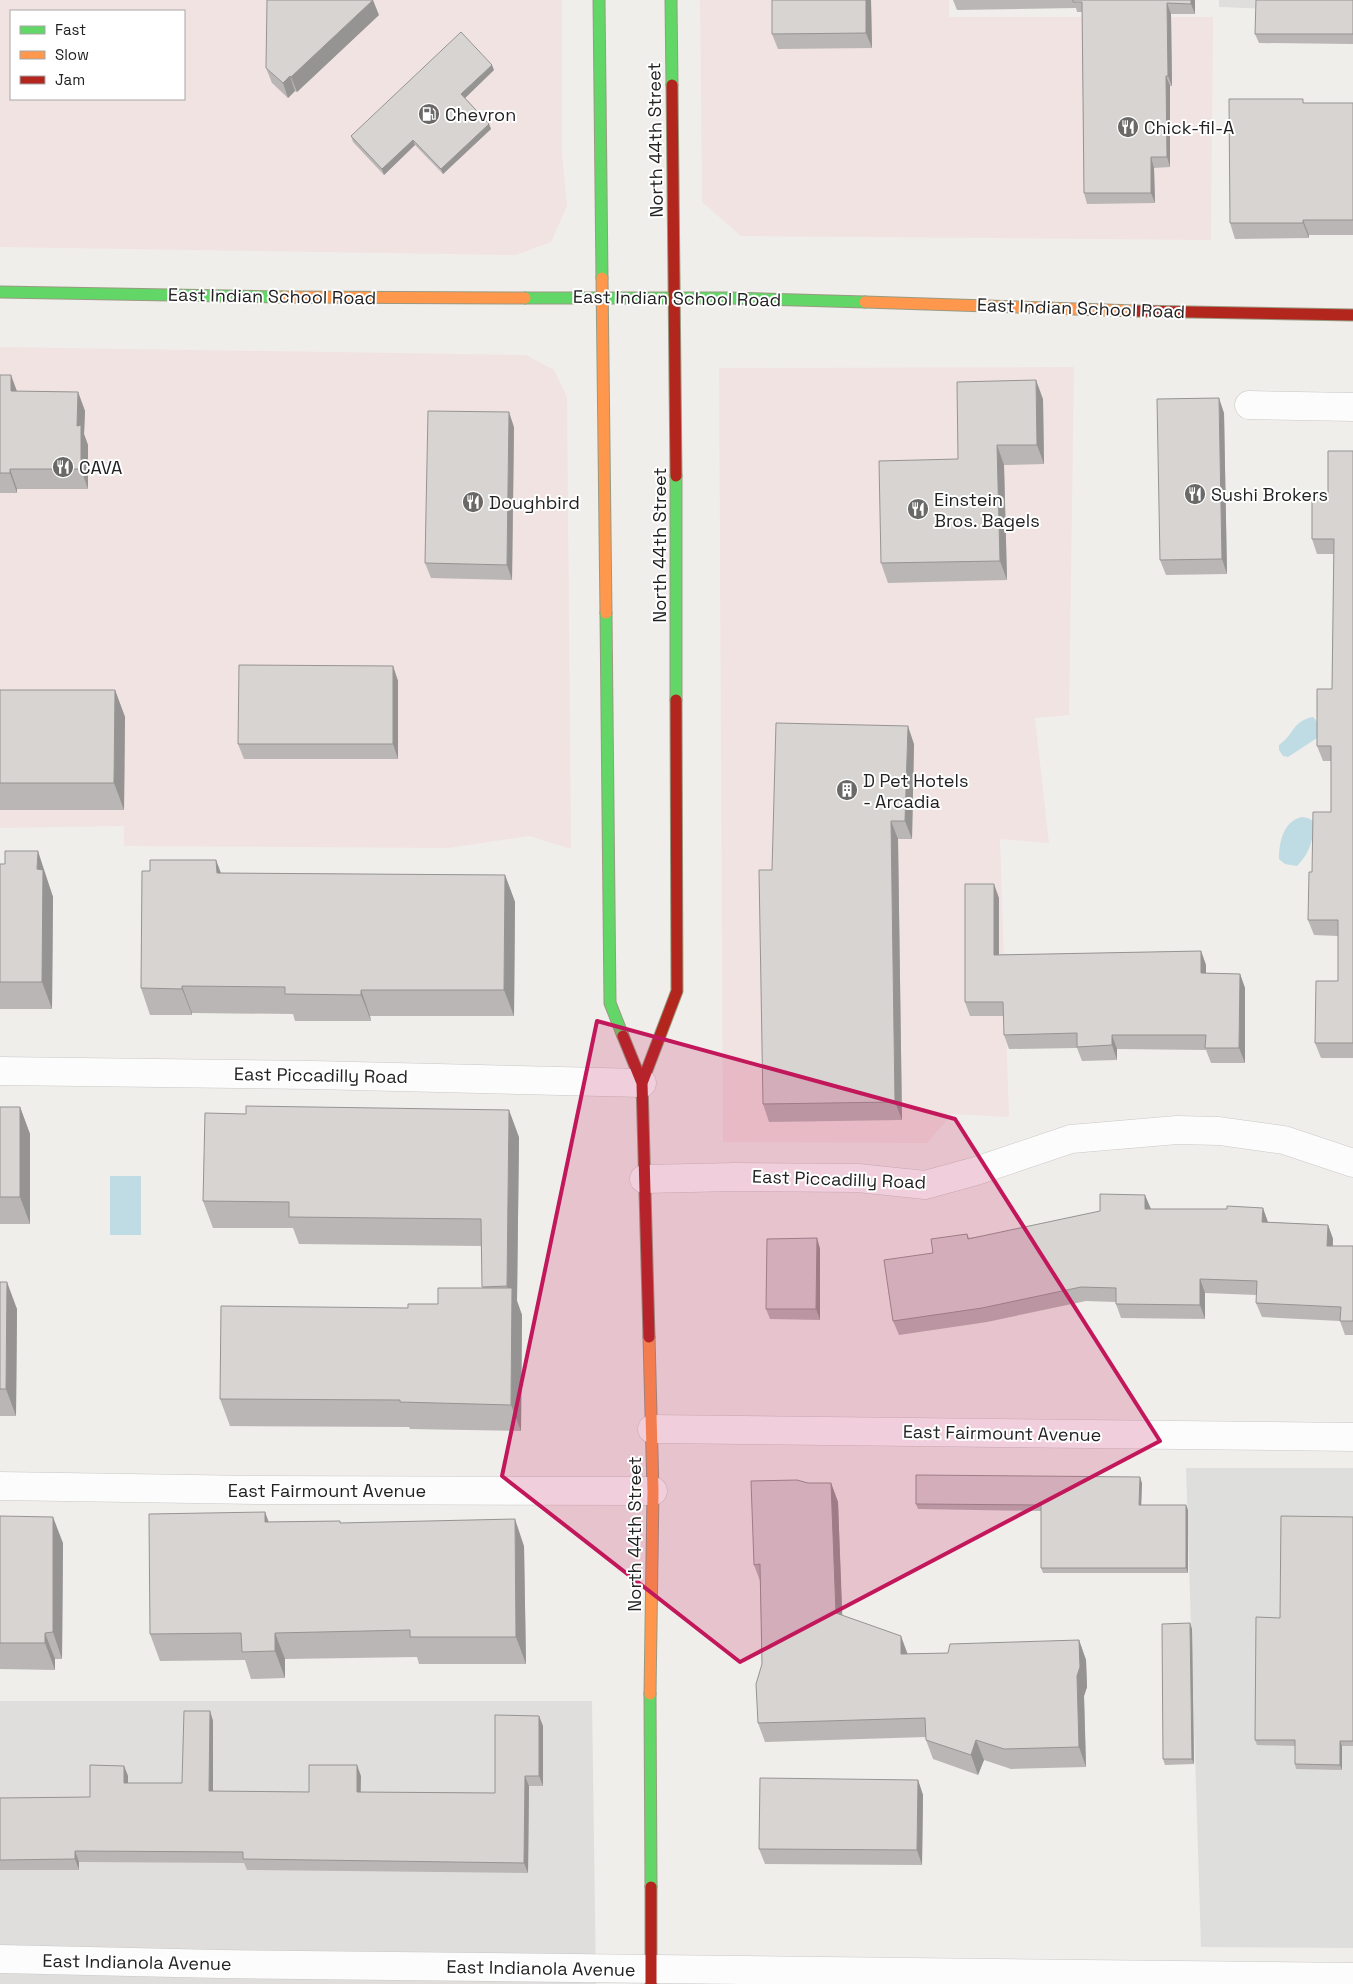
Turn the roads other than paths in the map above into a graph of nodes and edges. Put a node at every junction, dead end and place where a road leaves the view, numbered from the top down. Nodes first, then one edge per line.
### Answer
1 (599, 0) edge
2 (671, 0) edge
3 (0, 292) edge
4 (603, 297) junction
5 (675, 298) junction
6 (1353, 315) edge
7 (1249, 405) dead end
8 (1353, 407) edge
9 (0, 1071) edge
10 (642, 1083) junction
11 (1353, 1164) edge
12 (644, 1180) junction
13 (652, 1429) junction
14 (1353, 1437) edge
15 (0, 1486) edge
16 (653, 1491) junction
17 (0, 1959) edge
18 (651, 1976) edge
19 (822, 1977) edge
20 (1353, 1977) edge

1 - 4 main road, North 44th Street
2 - 5 main road, North 44th Street
3 - 4 main road, East Indian School Road
4 - 5 main road, East Indian School Road
4 - 10 main road, North 44th Street
5 - 6 main road, East Indian School Road
5 - 10 main road, North 44th Street
7 - 8 street
9 - 10 street, East Piccadilly Road
10 - 12 main road, North 44th Street
11 - 12 street, East Piccadilly Road
12 - 13 main road, North 44th Street
13 - 14 street, East Fairmount Avenue
13 - 16 main road, North 44th Street
15 - 16 street, East Fairmount Avenue
16 - 18 main road, North 44th Street
17 - 18 street, East Indianola Avenue
18 - 19 street, East Indianola Avenue
19 - 20 street, East Indianola Avenue

